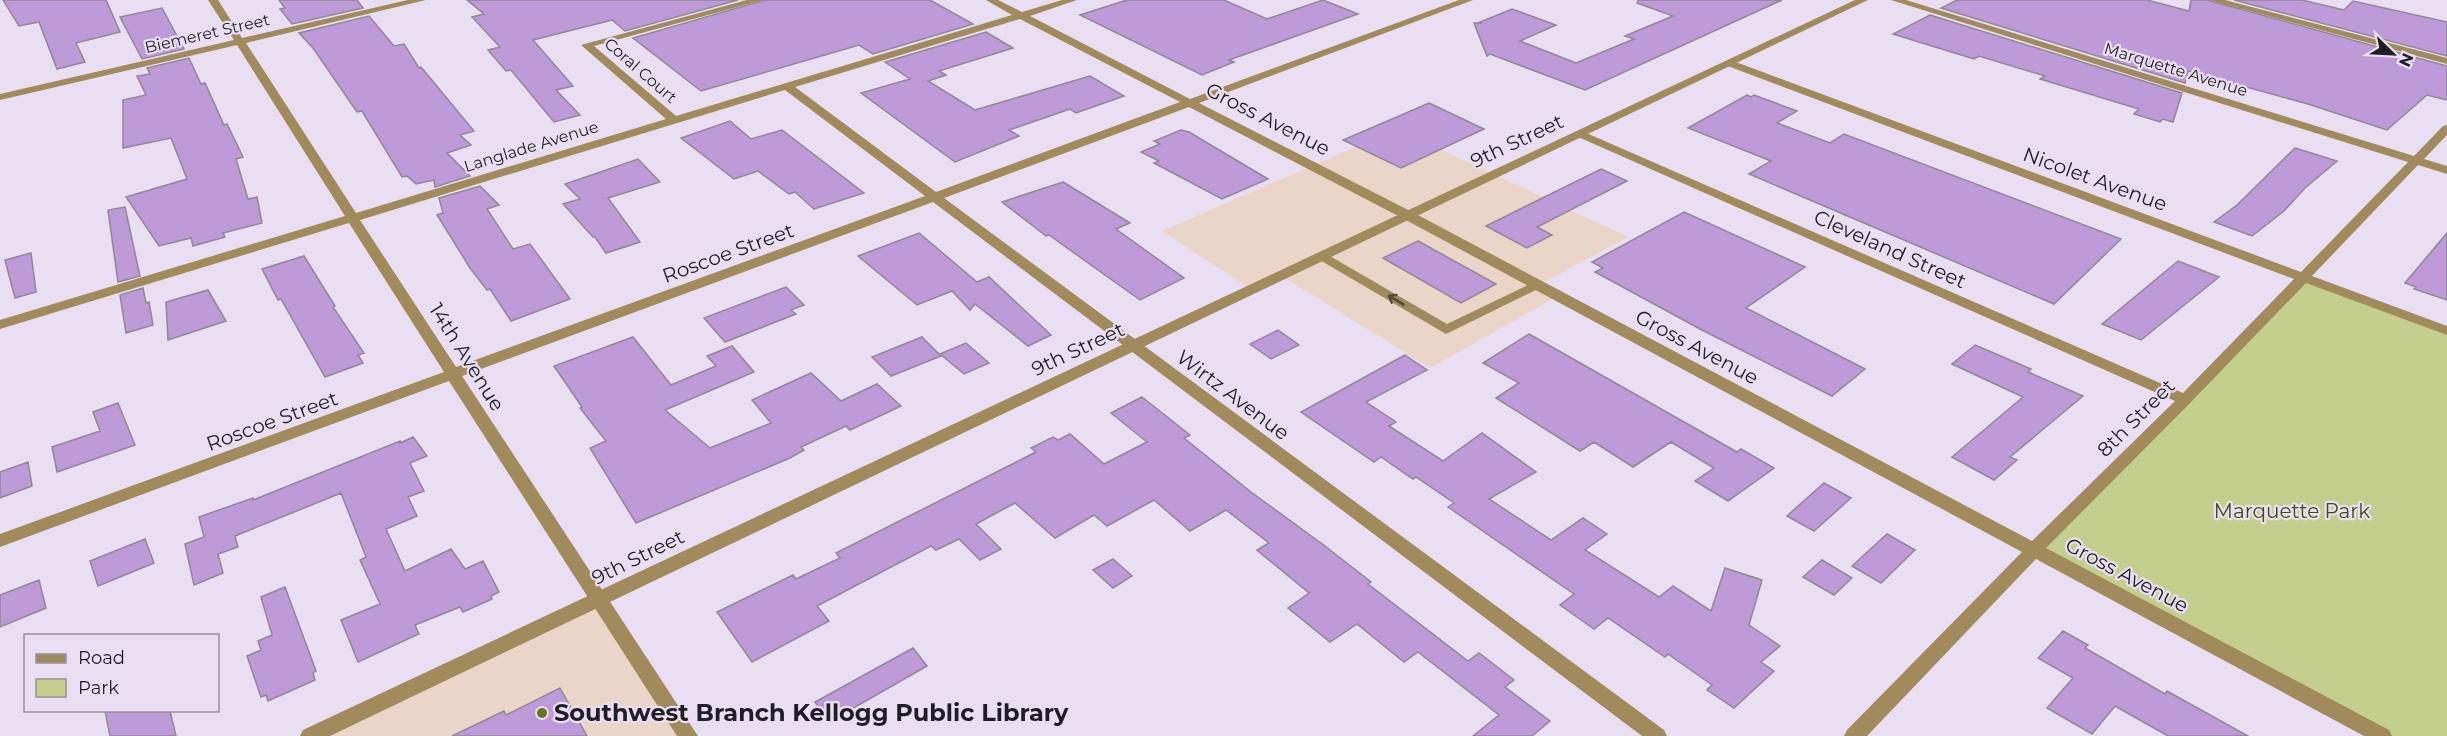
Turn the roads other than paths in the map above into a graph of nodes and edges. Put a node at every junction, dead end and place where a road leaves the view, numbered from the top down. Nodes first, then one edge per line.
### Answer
1 (213, 0) edge
2 (421, 0) edge
3 (758, 0) edge
4 (991, 0) edge
5 (1072, 0) edge
6 (1468, 0) edge
7 (1863, 0) edge
8 (1896, 0) edge
9 (2214, 0) edge
10 (1020, 15) junction
11 (242, 42) junction
12 (2447, 61) edge
13 (1730, 63) junction
14 (786, 86) junction
15 (0, 98) edge
16 (1190, 103) junction
17 (674, 120) junction
18 (2447, 128) edge
19 (1580, 134) junction
20 (2415, 160) junction
21 (2447, 170) edge
22 (934, 198) junction
23 (1409, 216) junction
24 (354, 217) junction
25 (1323, 256) junction
26 (2304, 278) junction
27 (1537, 286) junction
28 (0, 325) edge
29 (2447, 331) edge
30 (1132, 347) junction
31 (454, 375) junction
32 (2185, 400) junction
33 (0, 541) edge
34 (2034, 550) junction
35 (597, 600) junction
36 (310, 736) edge
37 (688, 736) edge
38 (1657, 736) edge
39 (1854, 736) edge
40 (2382, 736) edge

1 - 11 street, 14th Avenue
2 - 11 street, Biemeret Street
3 - 17 street, Coral Court
4 - 10 street, Gross Avenue
5 - 10 street, Langlade Avenue
6 - 16 street, Roscoe Street
7 - 13 street, 9th Street
8 - 20 street, Marquette Avenue
9 - 12 street
10 - 14 street, Langlade Avenue
10 - 16 street, Gross Avenue
11 - 15 street, Biemeret Street
11 - 24 street, 14th Avenue
13 - 19 street, 9th Street
13 - 26 street, Nicolet Avenue
14 - 17 street, Langlade Avenue
14 - 22 street, Wirtz Avenue
16 - 22 street, Roscoe Street
16 - 23 street, Gross Avenue
17 - 24 street, Langlade Avenue
18 - 20 street, 8th Street
19 - 23 street, 9th Street
19 - 32 street, Cleveland Street
20 - 21 street, Marquette Avenue
20 - 26 street, 8th Street
22 - 30 street, Wirtz Avenue
22 - 31 street, Roscoe Street
23 - 25 street, 9th Street
23 - 27 street, Gross Avenue
24 - 28 street, Langlade Avenue
24 - 31 street, 14th Avenue
27 -> 25 street
25 - 30 street, 9th Street
26 - 29 street, Nicolet Avenue
26 - 32 street, 8th Street
27 - 34 street, Gross Avenue
30 - 35 street, 9th Street
30 - 38 street, Wirtz Avenue
31 - 33 street, Roscoe Street
31 - 35 street, 14th Avenue
32 - 34 street, 8th Street
34 - 39 street, 8th Street
34 - 40 street, Gross Avenue
35 - 36 street, 9th Street
35 - 37 street, 14th Avenue

